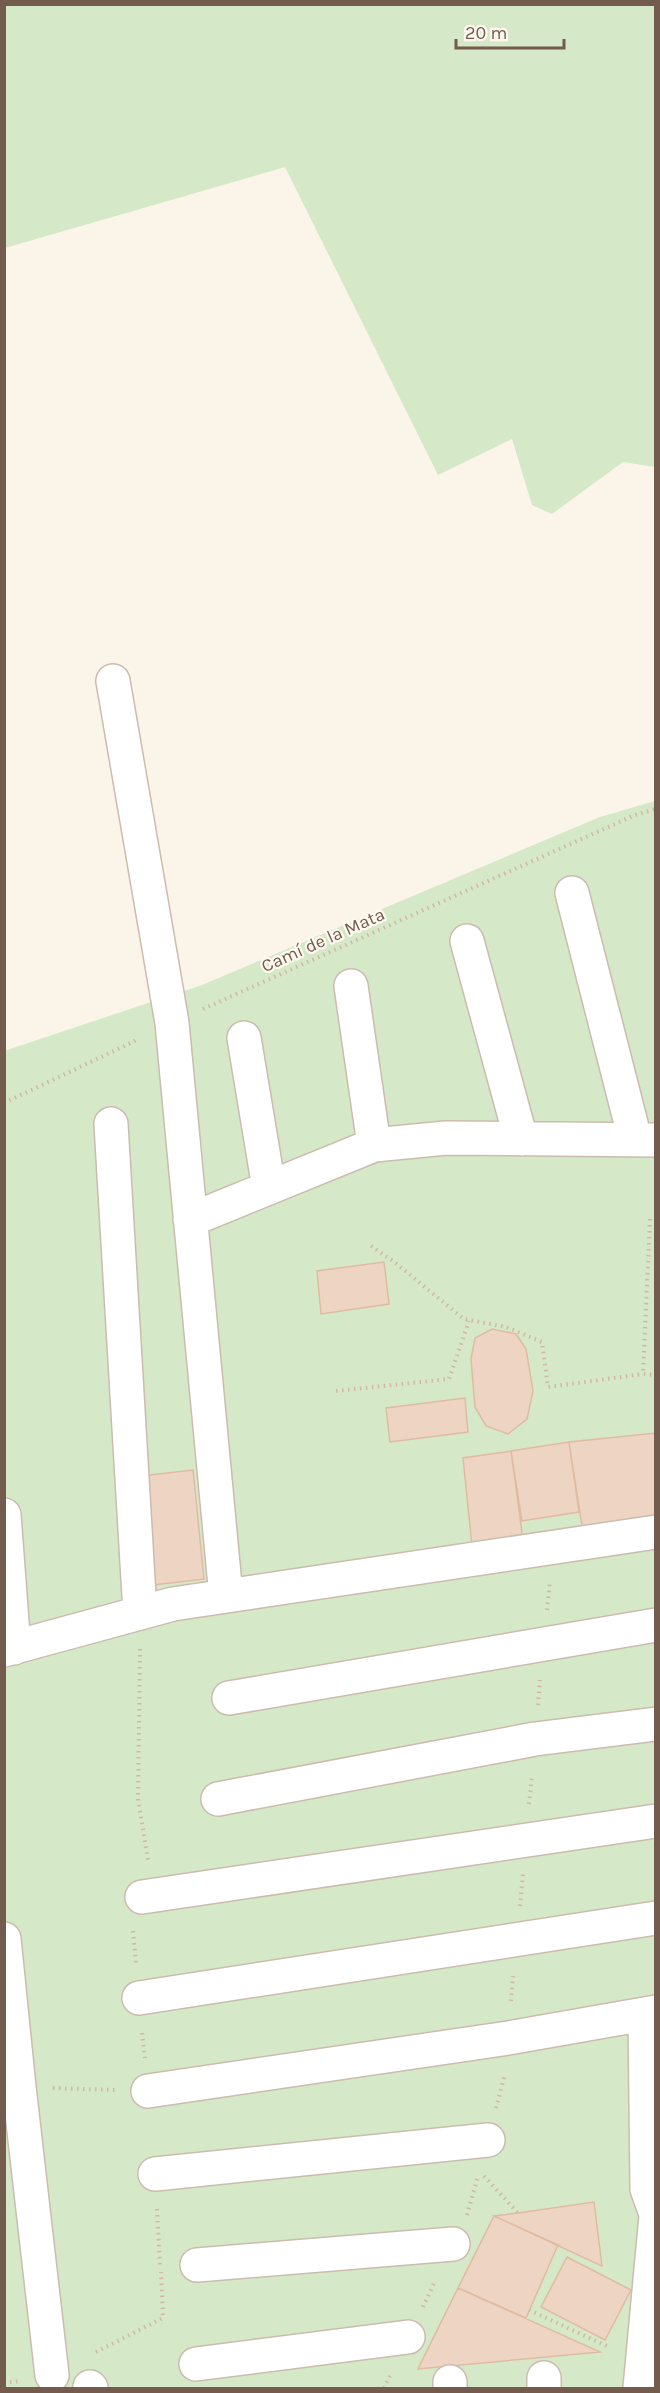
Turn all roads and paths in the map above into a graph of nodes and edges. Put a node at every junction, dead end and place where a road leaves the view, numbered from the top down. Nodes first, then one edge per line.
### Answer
1 (113, 681) dead end
2 (656, 809) edge
3 (572, 893) dead end
4 (467, 941) dead end
5 (351, 986) dead end
6 (172, 1023) junction
7 (244, 1038) dead end
8 (4, 1103) edge
9 (111, 1124) dead end
10 (521, 1139) junction
11 (645, 1139) edge
12 (374, 1145) junction
13 (269, 1188) junction
14 (656, 1219) edge
15 (190, 1220) junction
16 (371, 1245) dead end
17 (469, 1321) junction
18 (643, 1374) junction
19 (656, 1375) edge
20 (336, 1390) dead end
21 (4, 1515) edge
22 (656, 1532) edge
23 (226, 1596) junction
24 (140, 1613) junction
25 (656, 1625) edge
26 (9, 1649) edge
27 (230, 1698) dead end
28 (656, 1724) edge
29 (218, 1799) dead end
30 (656, 1821) edge
31 (142, 1897) junction
32 (656, 1918) edge
33 (4, 1939) edge
34 (139, 1998) junction
35 (650, 2013) edge
36 (19, 2087) junction
37 (147, 2091) junction
38 (484, 2156) joint
39 (155, 2174) joint
40 (518, 2213) dead end
41 (656, 2215) edge
42 (453, 2244) dead end
43 (197, 2265) dead end
44 (529, 2310) dead end
45 (408, 2337) dead end
46 (195, 2364) dead end
47 (52, 2375) junction
48 (641, 2376) edge
49 (4, 2383) edge

1 - 6 lane
2 - 6 path, Camí de la Mata
3 - 11 lane
4 - 10 lane
5 - 12 lane
6 - 8 path, Camí de la Mata
6 - 15 lane
7 - 13 lane
9 - 24 lane
10 - 11 lane
10 - 12 lane
12 - 13 lane
13 - 15 lane
14 - 18 path
15 - 23 lane
16 - 17 path
17 - 18 path
17 - 20 path
18 - 19 path
21 - 26 lane
22 - 23 lane
23 - 24 lane
24 - 26 lane
24 - 31 path
25 - 27 lane
28 - 29 lane
30 - 31 lane
31 - 34 path
32 - 34 lane
33 - 36 lane
34 - 37 path
35 - 37 lane
35 - 41 lane
36 - 37 path
36 - 47 lane
38 - 39 lane
38 - 40 path
39 - 47 path
41 - 48 lane
42 - 43 lane
44 - 48 path
45 - 46 lane
47 - 49 path

